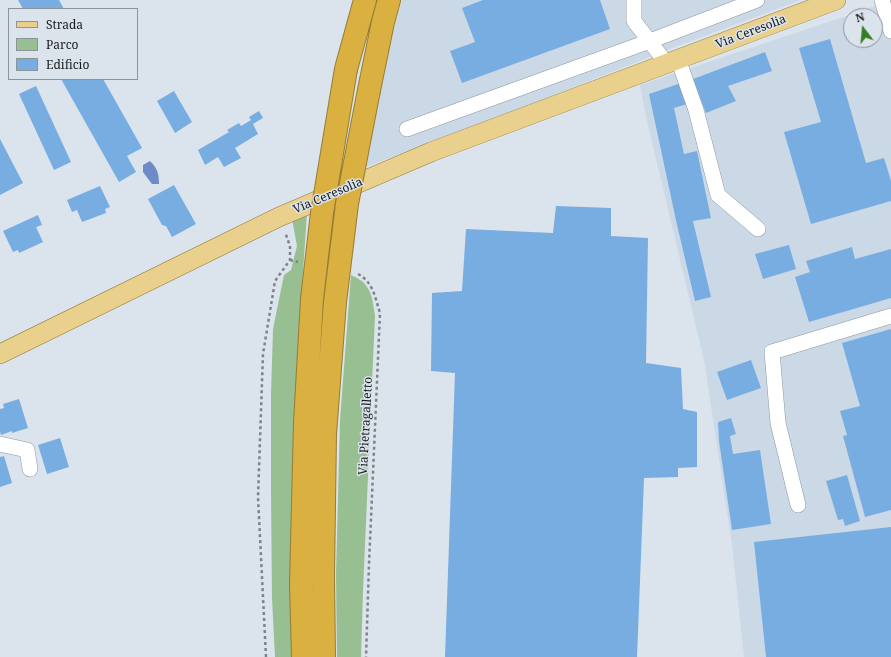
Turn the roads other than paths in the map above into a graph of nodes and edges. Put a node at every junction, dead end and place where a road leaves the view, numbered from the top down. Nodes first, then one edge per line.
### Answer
1 (365, 0) edge
2 (389, 0) edge
3 (634, 0) edge
4 (757, 0) edge
5 (836, 0) edge
6 (882, 0) edge
7 (891, 31) edge
8 (650, 41) junction
9 (672, 62) junction
10 (407, 129) dead end
11 (758, 230) dead end
12 (891, 316) edge
13 (0, 354) edge
14 (0, 444) edge
15 (30, 469) dead end
16 (798, 505) dead end
17 (303, 657) edge
18 (324, 657) edge

1 - 17 highway, bridge
2 - 18 highway, bridge
3 - 8 street
4 - 8 street
5 - 9 main road, Via Ceresolia
6 - 7 street
8 - 9 street
8 - 10 street
9 - 11 street
9 - 13 main road, Via Ceresolia
12 - 16 street
14 - 15 street

